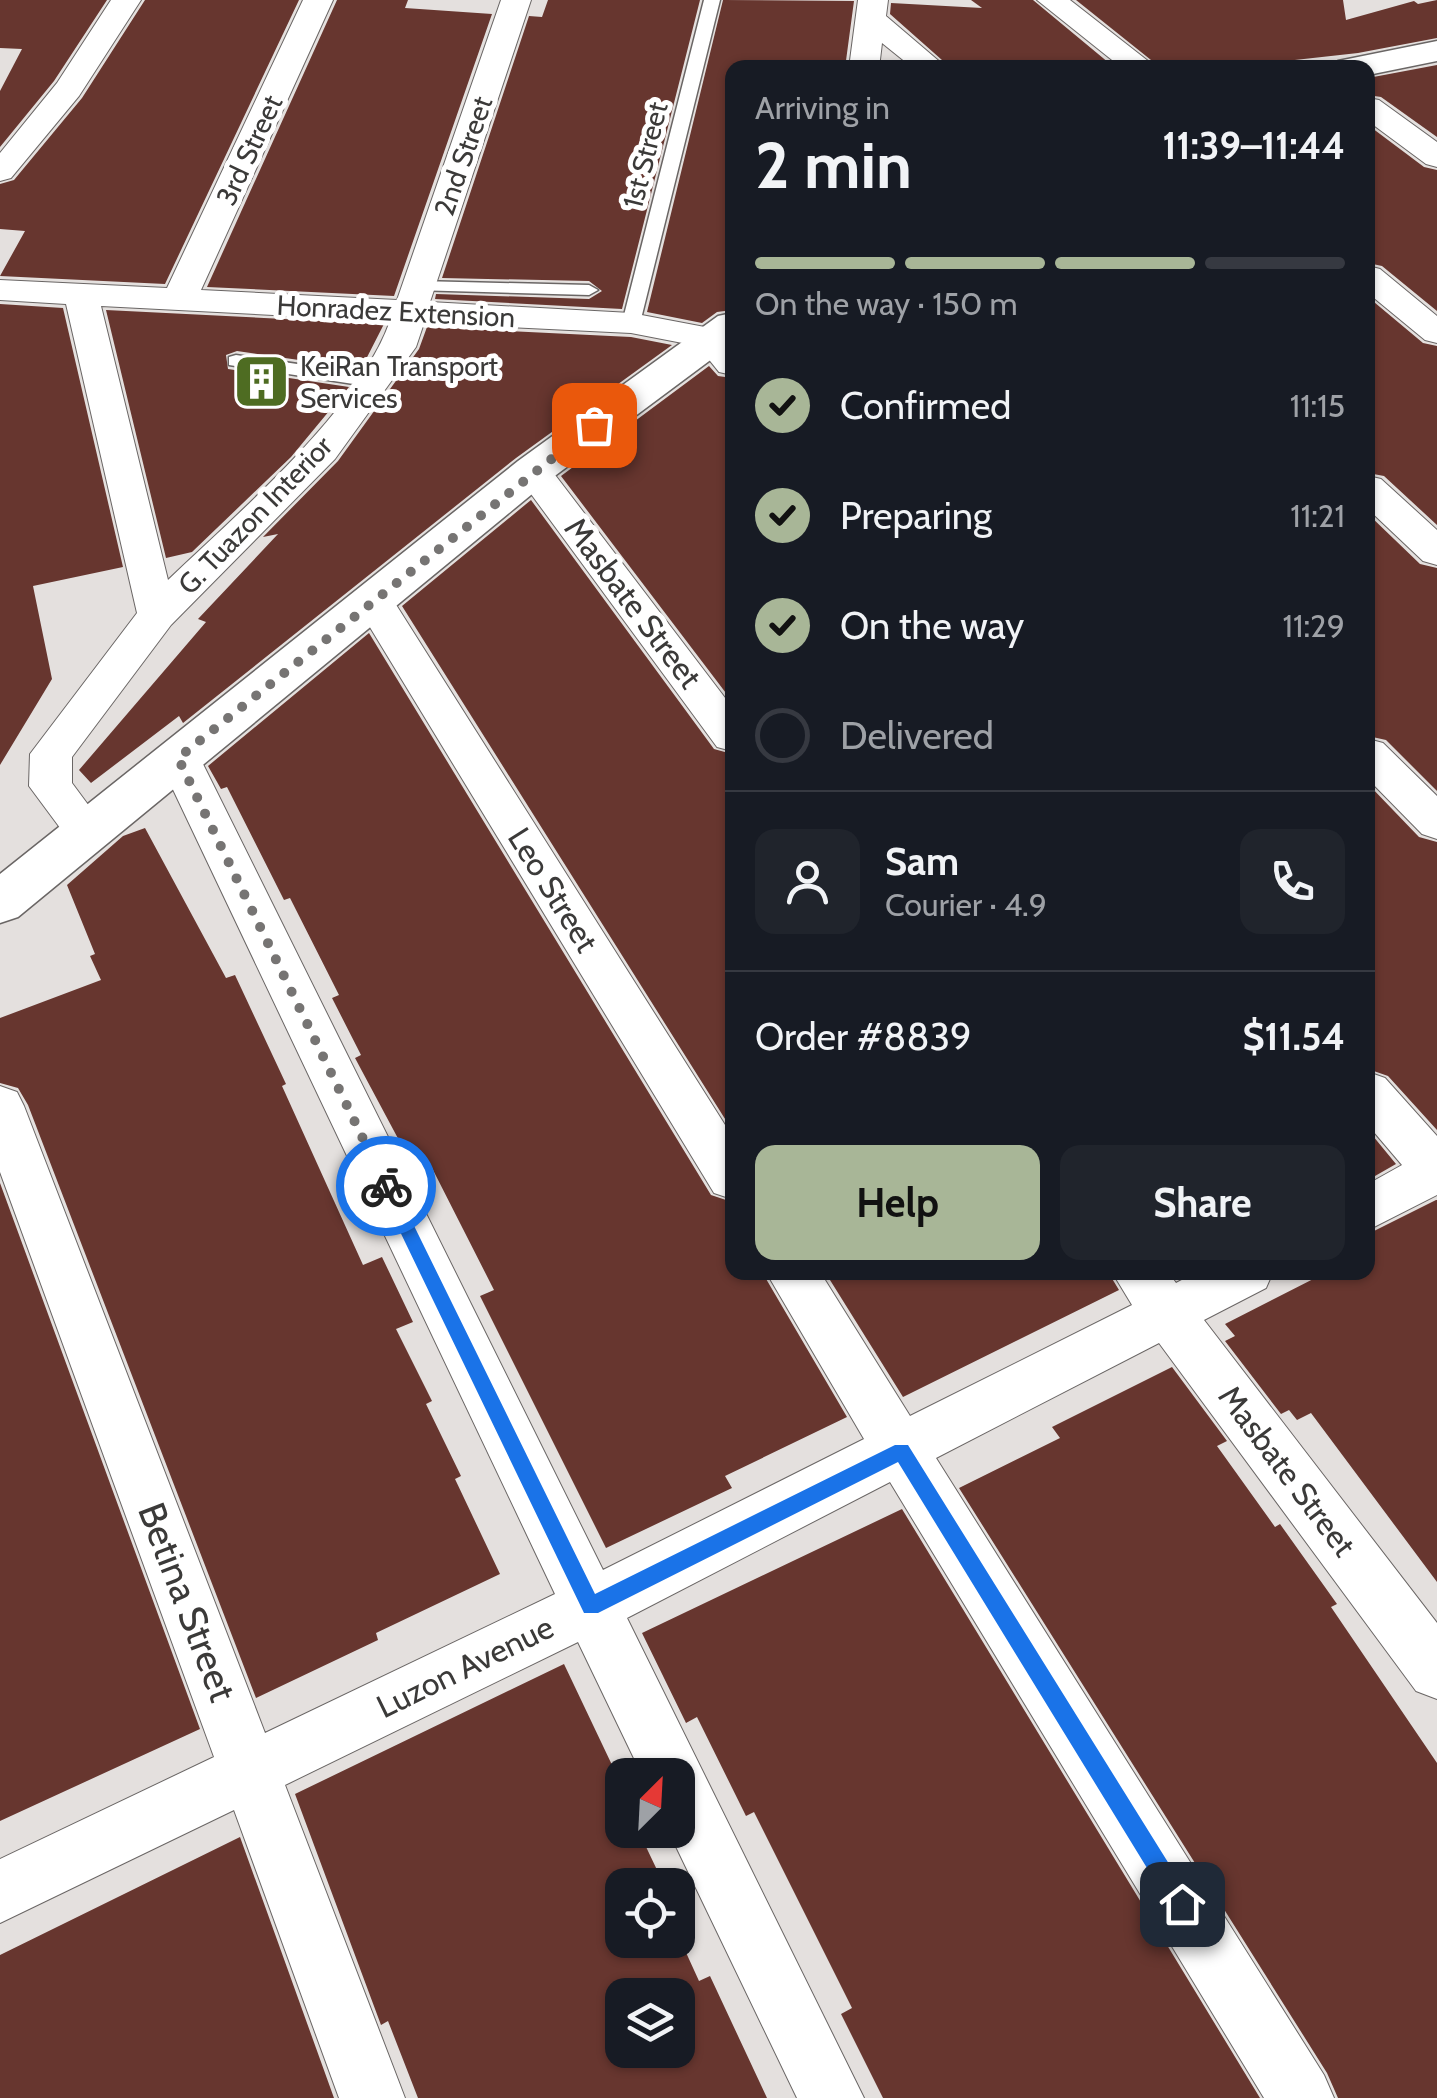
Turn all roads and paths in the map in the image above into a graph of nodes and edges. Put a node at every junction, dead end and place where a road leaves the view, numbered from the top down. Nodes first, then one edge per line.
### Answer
1 (126, 0) edge
2 (318, 0) edge
3 (516, 0) edge
4 (712, 0) edge
5 (1052, 0) edge
6 (872, 10) edge
7 (1437, 50) edge
8 (865, 60) edge
9 (924, 60) edge
10 (1131, 60) edge
11 (1375, 63) edge
12 (1375, 112) edge
13 (1437, 157) edge
14 (0, 171) edge
15 (1375, 282) edge
16 (0, 290) edge
17 (589, 290) dead end
18 (81, 294) junction
19 (415, 298) junction
20 (179, 300) junction
21 (631, 322) junction
22 (1437, 333) edge
23 (725, 342) edge
24 (236, 362) dead end
25 (373, 381) junction
26 (533, 471) junction
27 (1375, 494) edge
28 (1437, 552) edge
29 (374, 601) junction
30 (158, 615) junction
31 (725, 727) edge
32 (178, 758) junction
33 (1375, 761) edge
34 (1437, 823) edge
35 (87, 832) junction
36 (0, 904) edge
37 (1375, 1100) edge
38 (0, 1106) edge
39 (725, 1167) edge
40 (1437, 1171) edge
41 (1375, 1204) edge
42 (796, 1280) edge
43 (1213, 1280) edge
44 (1153, 1294) edge
45 (902, 1451) junction
46 (591, 1606) junction
47 (1437, 1670) edge
48 (665, 1758) edge
49 (251, 1770) junction
50 (695, 1819) edge
51 (0, 1892) edge
52 (372, 2098) edge
53 (831, 2098) edge
54 (1301, 2098) edge

1 - 14 street
2 - 20 street, 3rd Street
3 - 19 street, 2nd Street
4 - 21 lane, 1st Street
5 - 10 street
6 - 8 street
6 - 9 street
7 - 11 street
12 - 13 street
15 - 22 street
16 - 18 street, Honradez Extension
17 - 19 lane
18 - 20 street, Honradez Extension
18 - 30 street, G. Tuazon Interior
19 - 20 street, Honradez Extension
19 - 21 street, Honradez Extension
19 - 25 street, G. Tuazon Interior
21 - 23 street, Honradez Extension
23 - 26 street
24 - 25 lane
25 - 30 street, G. Tuazon Interior
26 - 29 street
26 - 31 street, Masbate Street
27 - 28 street
29 - 32 street
29 - 39 street, Leo Street
30 - 35 street, G. Tuazon Interior
32 - 35 street
32 - 46 street
33 - 34 street
35 - 36 street
37 - 40 street
38 - 49 street, Betina Street
40 - 41 street
42 - 45 street
43 - 44 street, Luzon Avenue
44 - 45 street, Luzon Avenue
44 - 47 street, Masbate Street
45 - 46 street, Luzon Avenue
45 - 54 street
46 - 48 street
46 - 49 street, Luzon Avenue
49 - 51 street, Luzon Avenue
49 - 52 street, Betina Street
50 - 53 street

